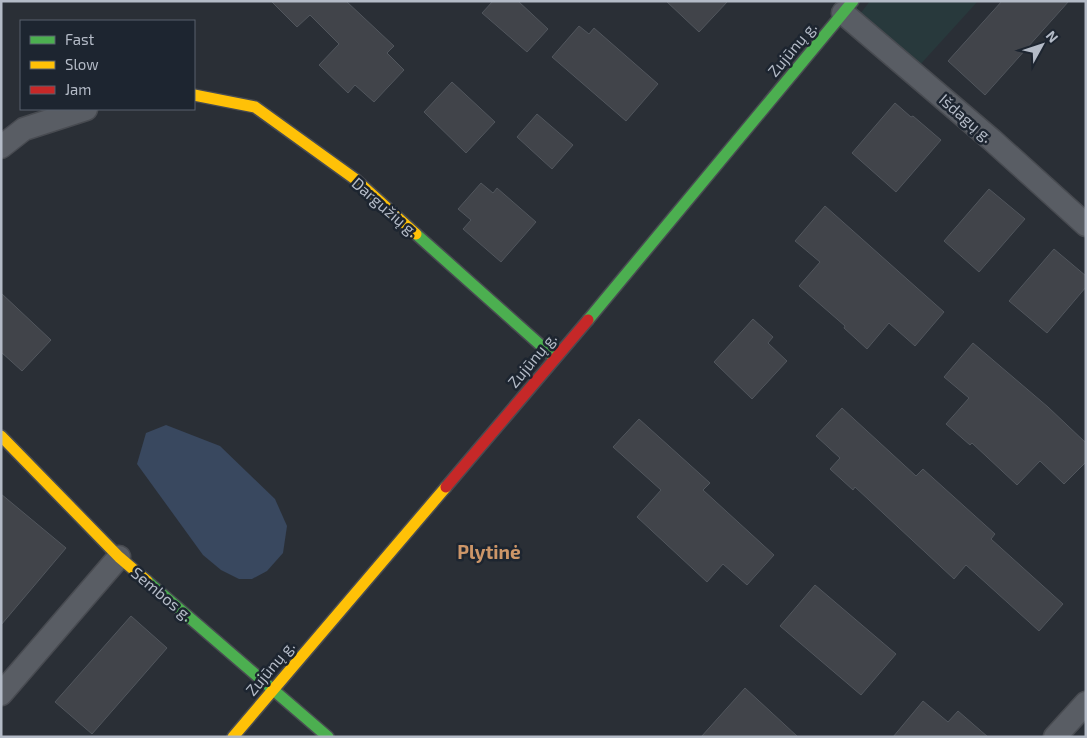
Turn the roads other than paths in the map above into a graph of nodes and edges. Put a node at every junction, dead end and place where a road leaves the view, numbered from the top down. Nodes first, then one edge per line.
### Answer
1 (848, 7) edge
2 (195, 95) edge
3 (83, 110) edge
4 (1, 147) edge
5 (1086, 226) edge
6 (555, 358) junction
7 (1, 436) edge
8 (119, 557) junction
9 (274, 689) junction
10 (1, 694) edge
11 (1086, 703) edge
12 (233, 737) edge
13 (328, 737) edge
14 (1055, 737) edge

1 - 5 street, Išdagų g.
1 - 6 main road, Zujūnų g.
2 - 6 main road, Dargužių g.
3 - 4 street
6 - 9 main road, Zujūnų g.
7 - 8 main road
8 - 9 main road, Sembos g.
8 - 10 street, Sembos g.
9 - 12 main road, Zujūnų g.
9 - 13 main road, Sembos g.
11 - 14 street

